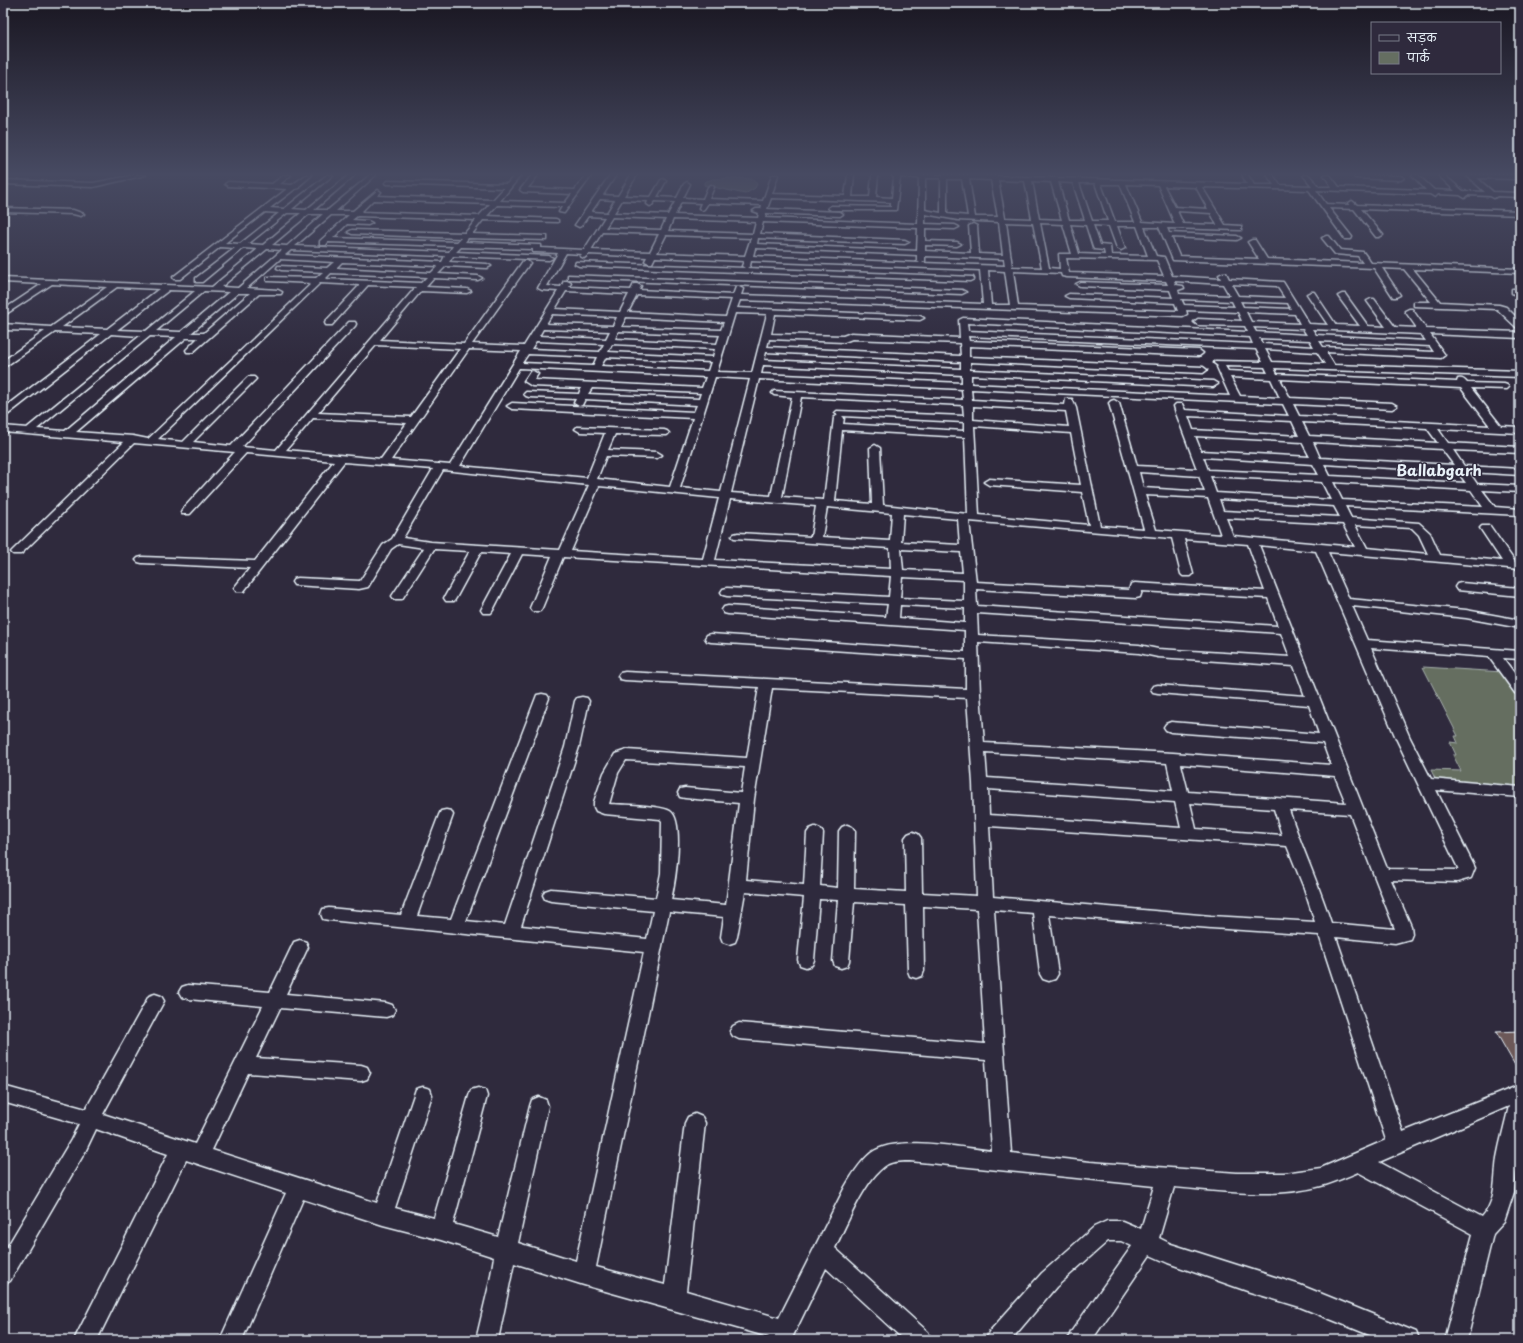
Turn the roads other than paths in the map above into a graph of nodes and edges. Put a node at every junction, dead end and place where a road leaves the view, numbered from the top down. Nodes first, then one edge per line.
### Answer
1 (1219, 237) edge
2 (228, 238) edge
3 (251, 238) edge
4 (275, 238) edge
5 (300, 238) edge
6 (328, 238) edge
7 (388, 238) edge
8 (465, 238) edge
9 (544, 238) edge
10 (596, 238) edge
11 (660, 238) edge
12 (740, 238) edge
13 (755, 238) edge
14 (922, 238) edge
15 (974, 238) edge
16 (1004, 238) edge
17 (1040, 238) edge
18 (1071, 238) edge
19 (1094, 238) edge
20 (1117, 238) edge
21 (1145, 238) edge
22 (1167, 238) edge
23 (1185, 238) edge
24 (1211, 238) edge
25 (1231, 238) edge
26 (1237, 238) dead end
27 (1326, 238) dead end
28 (326, 240) junction
29 (854, 240) joint
30 (384, 242) junction
31 (754, 242) junction
32 (905, 242) dead end
33 (1252, 242) dead end
34 (921, 243) junction
35 (459, 244) junction
36 (957, 244) dead end
37 (218, 245) junction
38 (241, 246) junction
39 (264, 247) junction
40 (288, 248) junction
41 (537, 248) junction
42 (808, 248) junction
43 (1121, 248) dead end
44 (315, 249) junction
45 (564, 250) junction
46 (375, 251) junction
47 (587, 251) junction
48 (921, 253) junction
49 (652, 254) junction
50 (1228, 254) junction
51 (450, 255) junction
52 (975, 255) junction
53 (1076, 255) junction
54 (1108, 256) junction
55 (278, 257) junction
56 (1007, 257) junction
57 (749, 258) junction
58 (1153, 258) junction
59 (559, 259) junction
60 (340, 260) junction
61 (528, 260) junction
62 (806, 260) junction
63 (1264, 261) junction
64 (444, 264) junction
65 (579, 264) junction
66 (921, 265) junction
67 (1373, 265) junction
68 (487, 266) dead end
69 (1406, 266) junction
70 (646, 267) junction
71 (281, 268) dead end
72 (984, 268) junction
73 (1009, 268) junction
74 (1066, 268) junction
75 (1111, 268) dead end
76 (329, 270) junction
77 (1046, 270) junction
78 (745, 271) junction
79 (1520, 271) edge
80 (803, 273) junction
81 (433, 275) junction
82 (1168, 275) junction
83 (177, 277) dead end
84 (571, 277) junction
85 (920, 277) junction
86 (478, 278) dead end
87 (270, 279) dead end
88 (970, 279) dead end
89 (3, 280) edge
90 (14, 280) junction
91 (639, 280) junction
92 (318, 281) junction
93 (1226, 281) junction
94 (50, 282) junction
95 (366, 283) junction
96 (201, 284) junction
97 (740, 284) junction
98 (1080, 284) dead end
99 (115, 285) junction
100 (802, 286) junction
101 (167, 287) junction
102 (421, 287) junction
103 (3, 288) edge
104 (214, 289) junction
105 (238, 290) junction
106 (563, 290) junction
107 (257, 291) junction
108 (467, 291) dead end
109 (920, 291) junction
110 (278, 292) dead end
111 (962, 292) dead end
112 (1286, 292) junction
113 (633, 293) junction
114 (1232, 294) junction
115 (1311, 294) dead end
116 (1396, 295) dead end
117 (1069, 296) dead end
118 (1342, 296) dead end
119 (736, 297) junction
120 (1177, 298) junction
121 (629, 301) junction
122 (1291, 301) junction
123 (1371, 301) dead end
124 (652, 302) dead end
125 (1417, 304) dead end
126 (920, 305) junction
127 (1438, 305) junction
128 (987, 306) junction
129 (731, 307) junction
130 (1014, 307) junction
131 (1075, 310) junction
132 (1240, 310) junction
133 (550, 311) junction
134 (772, 311) junction
135 (1297, 312) junction
136 (1409, 312) dead end
137 (3, 314) edge
138 (622, 315) junction
139 (920, 318) junction
140 (729, 320) junction
141 (857, 322) dead end
142 (1198, 322) dead end
143 (328, 323) dead end
144 (352, 324) dead end
145 (1248, 324) junction
146 (541, 326) junction
147 (1078, 326) junction
148 (1520, 326) edge
149 (3, 327) edge
150 (1306, 327) junction
151 (615, 328) junction
152 (1334, 328) junction
153 (1366, 329) junction
154 (52, 330) junction
155 (1393, 330) junction
156 (1423, 331) junction
157 (108, 332) junction
158 (147, 334) junction
159 (725, 334) junction
160 (1253, 334) junction
161 (183, 335) junction
162 (1520, 335) edge
163 (205, 336) junction
164 (766, 336) junction
165 (1080, 337) junction
166 (534, 338) junction
167 (1313, 338) junction
168 (964, 339) junction
169 (609, 341) junction
170 (374, 342) junction
171 (1434, 344) junction
172 (466, 346) junction
173 (720, 347) junction
174 (1259, 347) junction
175 (1083, 348) junction
176 (762, 349) junction
177 (190, 350) dead end
178 (526, 350) junction
179 (1320, 350) junction
180 (1199, 353) dead end
181 (603, 354) junction
182 (716, 360) junction
183 (966, 360) junction
184 (759, 362) junction
185 (1268, 364) junction
186 (3, 365) edge
187 (517, 365) junction
188 (1087, 365) junction
189 (1330, 367) junction
190 (596, 368) junction
191 (1203, 370) dead end
192 (966, 372) junction
193 (1453, 372) junction
194 (533, 374) dead end
195 (711, 374) junction
196 (1224, 374) junction
197 (1520, 374) edge
198 (755, 376) junction
199 (1274, 376) junction
200 (1091, 378) junction
201 (251, 379) dead end
202 (1213, 384) dead end
203 (1464, 385) junction
204 (588, 386) junction
205 (967, 386) junction
206 (1504, 387) dead end
207 (706, 391) junction
208 (777, 393) dead end
209 (529, 394) dead end
210 (798, 394) junction
211 (1174, 395) junction
212 (582, 396) junction
213 (842, 397) junction
214 (1236, 398) junction
215 (1286, 400) junction
216 (702, 402) junction
217 (1114, 403) dead end
218 (968, 404) junction
219 (512, 406) dead end
220 (1392, 406) dead end
221 (576, 410) junction
222 (840, 413) junction
223 (1182, 413) junction
224 (3, 414) edge
225 (310, 415) junction
226 (698, 415) junction
227 (1296, 419) junction
228 (414, 420) junction
229 (969, 421) junction
230 (1430, 425) junction
231 (838, 427) junction
232 (3, 429) edge
233 (1498, 429) junction
234 (580, 430) dead end
235 (1075, 430) junction
236 (1520, 430) edge
237 (28, 431) junction
238 (611, 431) junction
239 (664, 433) dead end
240 (1189, 433) junction
241 (970, 434) junction
242 (67, 435) junction
243 (133, 439) junction
244 (1307, 440) junction
245 (151, 441) junction
246 (186, 444) junction
247 (1446, 446) junction
248 (875, 448) dead end
249 (238, 450) junction
250 (1520, 450) edge
251 (278, 453) junction
252 (603, 453) junction
253 (1197, 454) junction
254 (657, 455) dead end
255 (341, 459) junction
256 (1317, 460) junction
257 (383, 463) junction
258 (440, 467) junction
259 (453, 468) junction
260 (1461, 468) junction
261 (1133, 469) junction
262 (1204, 472) junction
263 (1520, 472) edge
264 (1326, 478) junction
265 (593, 481) junction
266 (989, 482) dead end
267 (1473, 486) junction
268 (1087, 489) junction
269 (1520, 489) edge
270 (674, 490) junction
271 (1139, 491) junction
272 (725, 495) junction
273 (1212, 495) junction
274 (776, 500) junction
275 (1339, 503) junction
276 (826, 504) junction
277 (878, 508) junction
278 (898, 510) junction
279 (1491, 510) junction
280 (186, 512) dead end
281 (1520, 512) edge
282 (1219, 514) junction
283 (969, 517) junction
284 (1348, 521) junction
285 (1486, 528) dead end
286 (1095, 529) junction
287 (1151, 533) junction
288 (1177, 535) junction
289 (738, 536) dead end
290 (1228, 539) junction
291 (397, 540) junction
292 (816, 540) junction
293 (1252, 541) junction
294 (895, 544) junction
295 (431, 545) junction
296 (478, 547) junction
297 (1321, 548) junction
298 (967, 549) junction
299 (519, 550) junction
300 (17, 552) dead end
301 (1364, 552) junction
302 (561, 553) junction
303 (1436, 558) junction
304 (142, 560) dead end
305 (708, 563) junction
306 (1516, 565) edge
307 (258, 566) junction
308 (897, 573) junction
309 (1187, 574) dead end
310 (969, 581) junction
311 (298, 582) dead end
312 (1461, 587) dead end
313 (240, 588) dead end
314 (727, 592) dead end
315 (1520, 592) edge
316 (398, 596) dead end
317 (1273, 596) junction
318 (450, 598) dead end
319 (893, 600) junction
320 (1345, 602) junction
321 (970, 607) junction
322 (536, 608) dead end
323 (487, 610) dead end
324 (728, 610) dead end
325 (892, 622) junction
326 (1520, 624) edge
327 (1287, 630) junction
328 (971, 633) junction
329 (711, 638) dead end
330 (1363, 644) junction
331 (1493, 653) junction
332 (1520, 655) edge
333 (973, 656) junction
334 (1299, 662) junction
335 (625, 676) dead end
336 (766, 683) junction
337 (1158, 689) dead end
338 (1520, 690) edge
339 (973, 694) junction
340 (542, 698) dead end
341 (582, 701) dead end
342 (1313, 701) junction
343 (1171, 727) dead end
344 (1328, 739) junction
345 (977, 747) junction
346 (1173, 758) junction
347 (753, 763) junction
348 (1341, 771) junction
349 (980, 783) junction
350 (1426, 784) junction
351 (1520, 792) edge
352 (685, 793) dead end
353 (1182, 797) junction
354 (747, 799) junction
355 (1280, 804) junction
356 (1355, 809) junction
357 (446, 815) dead end
358 (981, 820) junction
359 (847, 831) dead end
360 (815, 833) dead end
361 (1190, 834) junction
362 (912, 838) dead end
363 (1292, 841) junction
364 (1384, 875) junction
365 (738, 885) junction
366 (812, 892) junction
367 (551, 895) dead end
368 (846, 895) junction
369 (914, 899) junction
370 (985, 903) junction
371 (662, 905) junction
372 (1040, 908) junction
373 (734, 912) junction
374 (329, 914) dead end
375 (407, 921) junction
376 (456, 927) junction
377 (1325, 929) junction
378 (511, 932) junction
379 (729, 937) dead end
380 (654, 946) junction
381 (300, 947) dead end
382 (806, 960) dead end
383 (841, 961) dead end
384 (916, 971) dead end
385 (1049, 974) dead end
386 (188, 992) dead end
387 (275, 1000) junction
388 (155, 1001) dead end
389 (386, 1010) dead end
390 (739, 1032) dead end
391 (994, 1053) junction
392 (243, 1065) junction
393 (360, 1073) dead end
394 (3, 1094) edge
395 (1520, 1094) edge
396 (423, 1095) dead end
397 (478, 1096) dead end
398 (1520, 1098) edge
399 (539, 1106) dead end
400 (91, 1119) junction
401 (694, 1123) dead end
402 (1397, 1144) junction
403 (191, 1152) junction
404 (1002, 1161) junction
405 (1359, 1162) junction
406 (1167, 1177) junction
407 (298, 1188) junction
408 (383, 1215) junction
409 (1484, 1229) junction
410 (441, 1230) junction
411 (1147, 1242) junction
412 (506, 1249) junction
413 (823, 1251) junction
414 (3, 1274) edge
415 (584, 1274) junction
416 (674, 1298) junction
417 (782, 1335) edge
418 (85, 1340) edge
419 (231, 1340) edge
420 (487, 1340) edge
421 (920, 1340) edge
422 (997, 1340) edge
423 (1079, 1340) edge
424 (1408, 1340) edge
425 (1456, 1340) edge

1 - 50 street
2 - 37 street
3 - 38 street
4 - 39 street
5 - 40 street
6 - 28 street
7 - 30 street
8 - 35 street
9 - 41 street
10 - 47 street
11 - 49 street
12 - 31 street
13 - 31 street
14 - 34 street
15 - 52 street
16 - 56 street
17 - 77 street
18 - 53 street
19 - 54 street
20 - 43 street
21 - 58 street
22 - 50 street
23 - 24 street
25 - 26 street
27 - 67 street
28 - 30 street
28 - 44 street
29 - 31 street
29 - 32 street
30 - 35 street
30 - 46 street
31 - 42 street
31 - 57 street
33 - 63 street
34 - 36 street
34 - 48 street
35 - 41 street
35 - 51 street
37 - 38 street
37 - 83 street
38 - 39 street
38 - 96 street
39 - 40 street
39 - 104 street
40 - 44 street
40 - 55 street
41 - 45 street
41 - 61 street
42 - 48 street
42 - 62 street
44 - 46 street
45 - 47 street
45 - 59 street
46 - 51 street
47 - 49 street
47 - 65 street
48 - 52 street
48 - 66 street
49 - 57 street
49 - 70 street
50 - 63 street
51 - 61 street
51 - 64 street
52 - 56 street
53 - 54 street
53 - 74 street
54 - 58 street
55 - 60 street
55 - 105 street
56 - 73 street
57 - 62 street
57 - 78 street
58 - 82 street
59 - 61 street
59 - 106 street
60 - 64 street
60 - 76 street
61 - 172 street
62 - 66 street
62 - 80 street
63 - 67 street
64 - 68 street
64 - 81 street
65 - 70 street
65 - 84 street
66 - 72 street
66 - 85 street
67 - 69 street
67 - 116 street
69 - 79 street
69 - 127 street
70 - 78 street
70 - 91 street
71 - 76 street
72 - 73 street
72 - 128 street
73 - 77 street
73 - 130 street
74 - 77 street
74 - 82 street
75 - 82 street
76 - 81 street
76 - 92 street
78 - 80 street
78 - 97 street
80 - 85 street
80 - 100 street
81 - 86 street
81 - 102 street
82 - 93 street
82 - 120 street
84 - 91 street
84 - 106 street
85 - 88 street
85 - 109 street
87 - 92 street
89 - 90 street
90 - 94 street
90 - 103 street
91 - 97 street
91 - 113 street
92 - 95 street
92 - 245 street
93 - 112 street
93 - 114 street
94 - 99 street
94 - 137 street
95 - 102 street
95 - 143 street
96 - 101 street
96 - 104 street
96 - 158 street
97 - 100 street
97 - 119 street
98 - 120 street
99 - 101 street
99 - 154 street
100 - 109 street
101 - 157 street
102 - 108 street
102 - 170 street
104 - 105 street
105 - 107 street
105 - 161 street
106 - 113 street
106 - 133 street
107 - 110 street
107 - 163 street
109 - 111 street
109 - 126 street
112 - 114 street
112 - 122 street
113 - 119 street
113 - 121 street
114 - 120 street
114 - 122 street
114 - 132 street
115 - 152 street
117 - 120 street
118 - 153 street
119 - 126 street
119 - 129 street
120 - 131 street
120 - 132 street
121 - 124 street
121 - 138 street
122 - 135 street
123 - 155 street
125 - 127 street
126 - 128 street
126 - 139 street
127 - 148 street
128 - 130 street
129 - 134 street
129 - 140 street
130 - 131 street
131 - 147 street
132 - 135 street
132 - 145 street
133 - 138 street
133 - 146 street
134 - 139 street
134 - 164 street
135 - 150 street
136 - 156 street
138 - 140 street
138 - 151 street
139 - 141 street
140 - 159 street
142 - 145 street
144 - 249 street
145 - 150 street
145 - 160 street
146 - 151 street
146 - 166 street
147 - 160 street
147 - 165 street
147 - 168 street
149 - 154 street
150 - 152 street
150 - 167 street
151 - 159 street
151 - 169 street
152 - 153 street
153 - 155 street
154 - 157 street
154 - 186 street
155 - 156 street
156 - 162 street
156 - 171 street
157 - 158 street
157 - 224 street
158 - 161 street
158 - 237 street
159 - 173 street
160 - 167 street
160 - 174 street
161 - 163 street
161 - 242 street
163 - 177 street
164 - 168 street
164 - 176 street
165 - 168 street
165 - 174 street
165 - 175 street
166 - 169 street
166 - 178 street
167 - 171 street
167 - 179 street
168 - 175 street
168 - 183 street
169 - 173 street
169 - 181 street
170 - 172 street
170 - 225 street
171 - 179 street
172 - 178 street
172 - 228 street
173 - 182 street
174 - 179 street
174 - 185 street
175 - 180 street
175 - 188 street
176 - 183 street
176 - 184 street
178 - 181 street
178 - 187 street
179 - 189 street
181 - 182 street
181 - 190 street
182 - 195 street
183 - 188 street
183 - 192 street
184 - 192 street
184 - 198 street
185 - 189 street
185 - 196 street
185 - 199 street
187 - 190 street
187 - 259 street
188 - 191 street
188 - 200 street
189 - 193 street
190 - 195 street
192 - 200 street
192 - 205 street
193 - 197 street
193 - 203 street
194 - 204 street
195 - 198 street
195 - 207 street
196 - 199 street
196 - 214 street
198 - 205 street
198 - 272 street
199 - 203 street
199 - 215 street
200 - 202 street
201 - 246 street
203 - 206 street
203 - 233 street
204 - 207 street
204 - 212 street
205 - 211 street
205 - 218 street
207 - 216 street
208 - 210 street
209 - 212 street
210 - 213 street
210 - 274 street
211 - 214 street
211 - 223 street
212 - 216 street
212 - 221 street
213 - 218 street
213 - 222 street
214 - 215 street
215 - 220 street
215 - 227 street
216 - 226 street
217 - 261 street
218 - 229 street
218 - 235 street
219 - 221 street
221 - 226 street
222 - 229 street
222 - 231 street
223 - 227 street
223 - 240 street
225 - 228 street
225 - 251 street
226 - 270 street
227 - 230 street
227 - 244 street
228 - 257 street
229 - 235 street
229 - 241 street
230 - 233 street
230 - 247 street
231 - 241 street
231 - 276 street
232 - 237 street
233 - 236 street
234 - 238 street
235 - 268 street
237 - 242 street
238 - 239 street
238 - 252 street
240 - 244 street
240 - 253 street
241 - 283 street
242 - 243 street
243 - 245 street
243 - 300 street
244 - 247 street
244 - 256 street
245 - 246 street
246 - 249 street
247 - 250 street
247 - 260 street
248 - 277 street
249 - 251 street
249 - 280 street
251 - 255 street
252 - 254 street
252 - 265 street
253 - 256 street
253 - 262 street
255 - 257 street
255 - 307 street
256 - 260 street
256 - 264 street
257 - 258 street
258 - 259 street
258 - 291 street
259 - 265 street
260 - 263 street
260 - 267 street
261 - 262 street
261 - 271 street
262 - 264 street
262 - 273 street
264 - 267 street
264 - 275 street
265 - 270 street
265 - 302 street
266 - 268 street
267 - 269 street
267 - 279 street
268 - 286 street
270 - 272 street
271 - 273 street
271 - 287 street
272 - 274 street
272 - 305 street
273 - 275 street
273 - 282 street
274 - 276 street
275 - 279 street
275 - 284 street
276 - 277 street
276 - 292 street
277 - 278 street
278 - 283 street
278 - 294 street
279 - 281 street
282 - 284 street
282 - 290 street
283 - 286 street
283 - 298 street
284 - 301 street
284 - 303 street
285 - 306 street
286 - 287 street
287 - 288 street
288 - 290 street
288 - 309 street
289 - 292 street
290 - 293 street
291 - 295 street
291 - 311 street
292 - 294 street
293 - 297 street
293 - 317 street
294 - 298 street
294 - 308 street
295 - 296 street
295 - 316 street
296 - 299 street
296 - 318 street
297 - 301 street
297 - 320 street
298 - 310 street
299 - 302 street
299 - 323 street
301 - 303 street
302 - 305 street
302 - 322 street
303 - 306 street
304 - 307 street
305 - 308 street
307 - 313 street
308 - 310 street
308 - 319 street
310 - 317 street
310 - 321 street
312 - 315 street
314 - 319 street
317 - 327 street
319 - 321 street
319 - 325 street
320 - 326 street
320 - 330 street
321 - 327 street
321 - 328 street
324 - 325 street
325 - 328 street
327 - 334 street
328 - 333 street
328 - 334 street
329 - 333 street
330 - 331 street
330 - 350 street
331 - 332 street
331 - 338 street
333 - 339 street
334 - 342 street
335 - 336 street
336 - 339 street
336 - 347 street
337 - 342 street
339 - 345 street
340 - 376 street
341 - 378 street
342 - 344 street
343 - 344 street
344 - 348 street
345 - 346 street
345 - 349 street
346 - 348 street
346 - 353 street
347 - 354 street
347 - 371 street
348 - 356 street
349 - 353 street
349 - 358 street
350 - 351 street
350 - 364 street
352 - 354 street
353 - 355 street
353 - 361 street
354 - 365 street
355 - 356 street
355 - 363 street
356 - 364 street
357 - 375 street
358 - 361 street
358 - 370 street
359 - 368 street
360 - 366 street
361 - 363 street
362 - 369 street
363 - 377 street
364 - 377 street
365 - 366 street
365 - 373 street
366 - 368 street
366 - 382 street
367 - 371 street
368 - 369 street
368 - 383 street
369 - 370 street
369 - 384 street
370 - 372 street
370 - 391 street
371 - 373 street
371 - 380 street
372 - 377 street
372 - 385 street
373 - 379 street
374 - 375 street
375 - 376 street
376 - 378 street
377 - 402 street
378 - 380 street
380 - 415 street
381 - 387 street
386 - 387 street
387 - 389 street
387 - 392 street
388 - 400 street
390 - 391 street
391 - 404 street
392 - 393 street
392 - 403 street
394 - 400 street
395 - 402 street
396 - 408 street
397 - 410 street
398 - 409 street
399 - 412 street
400 - 403 street
400 - 414 street
401 - 416 street
402 - 405 street
403 - 407 street
403 - 418 street
404 - 406 street
404 - 413 street
405 - 406 street
405 - 409 street
406 - 411 street
407 - 408 street
407 - 419 street
408 - 410 street
409 - 425 street
410 - 412 street
411 - 422 street
411 - 423 street
411 - 424 street
412 - 415 street
412 - 420 street
413 - 417 street
413 - 421 street
415 - 416 street
416 - 417 street

